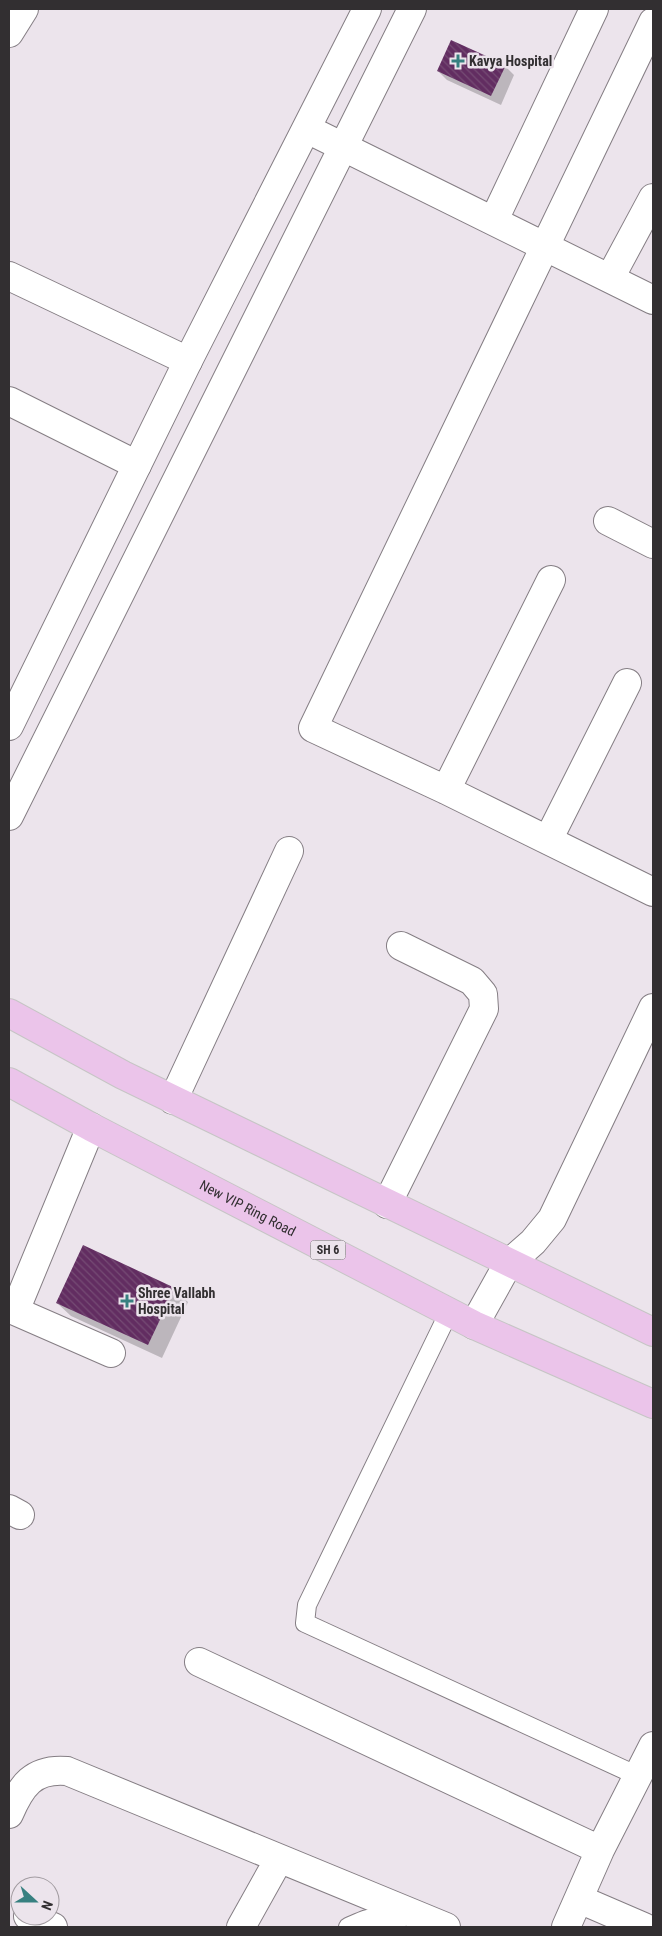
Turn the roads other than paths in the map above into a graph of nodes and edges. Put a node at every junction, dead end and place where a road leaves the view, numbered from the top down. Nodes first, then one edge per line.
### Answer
1 (24, 9) edge
2 (366, 9) edge
3 (412, 9) edge
4 (594, 9) edge
5 (653, 22) edge
6 (9, 33) edge
7 (307, 129) junction
8 (343, 146) junction
9 (653, 198) edge
10 (494, 220) junction
11 (547, 246) junction
12 (9, 276) edge
13 (610, 278) junction
14 (653, 300) edge
15 (188, 361) junction
16 (9, 401) edge
17 (137, 465) junction
18 (608, 520) dead end
19 (653, 544) edge
20 (551, 580) dead end
21 (627, 683) dead end
22 (9, 726) edge
23 (446, 790) junction
24 (9, 816) edge
25 (548, 840) junction
26 (289, 851) dead end
27 (653, 892) edge
28 (400, 946) dead end
29 (653, 1008) edge
30 (9, 1013) edge
31 (9, 1082) edge
32 (173, 1100) junction
33 (91, 1127) junction
34 (387, 1204) junction
35 (508, 1264) junction
36 (449, 1312) junction
37 (474, 1325) junction
38 (653, 1332) edge
39 (111, 1353) dead end
40 (653, 1404) edge
41 (199, 1662) dead end
42 (653, 1746) edge
43 (638, 1776) junction
44 (9, 1814) edge
45 (600, 1850) junction
46 (279, 1859) junction
47 (579, 1899) junction
48 (241, 1927) edge
49 (348, 1927) edge
50 (398, 1927) edge
51 (446, 1927) edge
52 (566, 1927) edge
53 (644, 1927) edge

1 - 6 street
2 - 7 street
3 - 8 street
4 - 10 street
5 - 11 street
7 - 8 street
7 - 15 street
8 - 10 street
8 - 24 street
9 - 13 street
10 - 11 street
11 - 13 street
11 - 23 street
12 - 15 street
13 - 14 street
15 - 17 street
16 - 17 street
17 - 22 street
18 - 19 street
20 - 23 street
21 - 25 street
23 - 25 street
25 - 27 street
26 - 32 street
28 - 34 street
29 - 35 street
30 - 32 main road
31 - 33 main road, New VIP Ring Road / SH 6
32 - 34 main road
33 - 36 main road, New VIP Ring Road / SH 6
33 - 39 street
34 - 35 main road
35 - 37 street
35 - 38 main road
36 - 37 main road, New VIP Ring Road / SH 6
36 - 43 lane
37 - 40 main road, New VIP Ring Road / SH 6
41 - 45 street
42 - 43 street
43 - 45 street
44 - 46 street
45 - 47 street
46 - 48 street
46 - 51 street
47 - 52 street
47 - 53 street
49 - 50 lane

